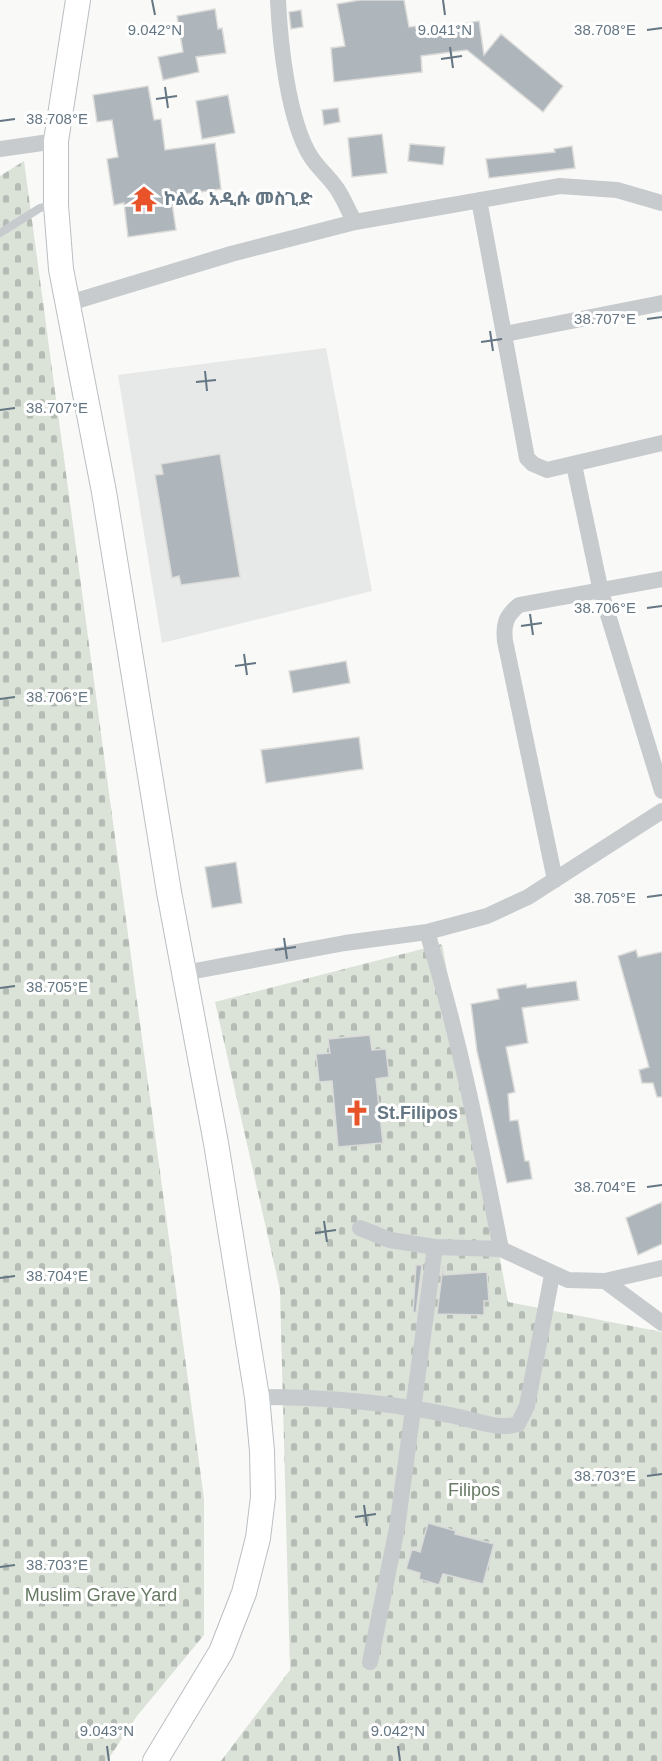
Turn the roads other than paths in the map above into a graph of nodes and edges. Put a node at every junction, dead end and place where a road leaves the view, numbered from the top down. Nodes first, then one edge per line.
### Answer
1 (78, 0) edge
2 (278, 0) edge
3 (56, 141) junction
4 (0, 149) edge
5 (479, 200) junction
6 (662, 203) edge
7 (56, 205) junction
8 (354, 222) junction
9 (0, 233) edge
10 (662, 303) edge
11 (66, 304) junction
12 (505, 334) junction
13 (662, 443) edge
14 (574, 465) junction
15 (662, 579) edge
16 (601, 592) junction
17 (662, 791) edge
18 (662, 811) edge
19 (555, 880) junction
20 (427, 932) junction
21 (184, 973) junction
22 (360, 1228) dead end
23 (435, 1247) junction
24 (501, 1249) junction
25 (662, 1268) edge
26 (552, 1275) junction
27 (604, 1281) junction
28 (662, 1323) edge
29 (257, 1397) junction
30 (412, 1406) junction
31 (370, 1662) dead end
32 (155, 1761) edge

1 - 3 street
2 - 8 street
3 - 4 street
3 - 7 street
5 - 6 street
5 - 8 street
5 - 12 street
7 - 9 lane
7 - 11 street
8 - 11 street
10 - 12 street
11 - 21 street
12 - 14 street
13 - 14 street
14 - 16 street
15 - 16 street
16 - 17 street
16 - 19 street
18 - 19 street
19 - 20 street
20 - 21 street
20 - 24 street
21 - 29 street
22 - 23 street
23 - 24 street
23 - 30 street
24 - 26 street
25 - 27 street
26 - 27 street
26 - 30 street
27 - 28 street
29 - 30 street
29 - 32 street
30 - 31 street

